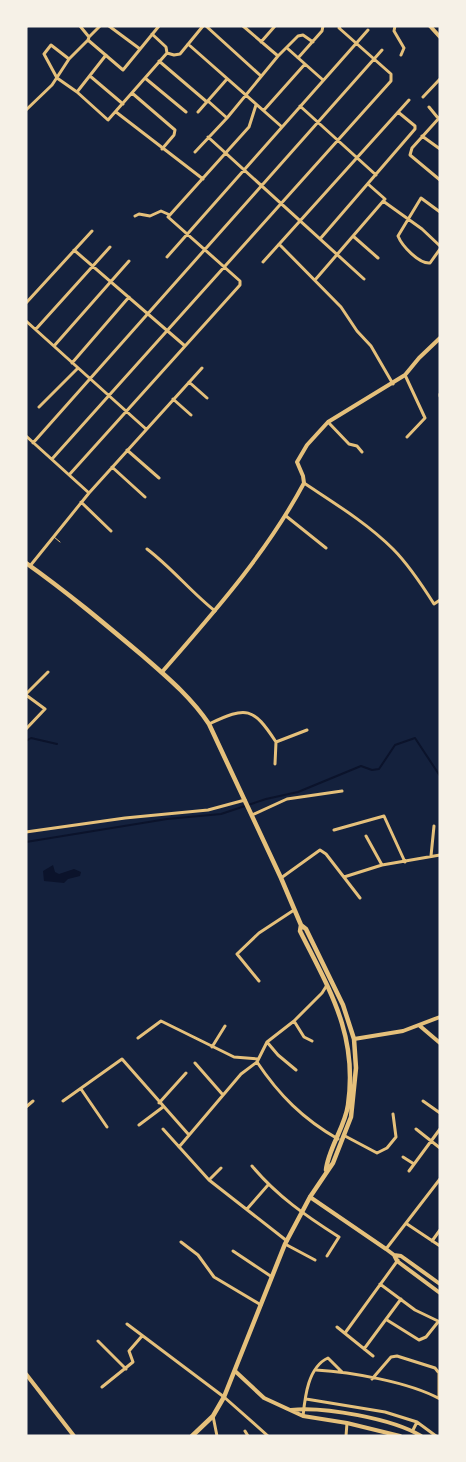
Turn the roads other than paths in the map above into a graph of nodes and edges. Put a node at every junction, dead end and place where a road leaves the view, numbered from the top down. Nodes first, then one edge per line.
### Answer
1 (80, 26) edge
2 (100, 26) edge
3 (110, 26) edge
4 (159, 26) edge
5 (205, 26) edge
6 (244, 26) edge
7 (275, 26) edge
8 (323, 26) edge
9 (340, 26) edge
10 (395, 26) edge
11 (430, 26) edge
12 (368, 30) dead end
13 (152, 34) junction
14 (440, 37) edge
15 (89, 39) junction
16 (261, 42) junction
17 (313, 42) junction
18 (356, 43) junction
19 (188, 44) junction
20 (287, 48) junction
21 (140, 49) junction
22 (382, 50) dead end
23 (167, 53) junction
24 (401, 55) dead end
25 (106, 56) junction
26 (278, 56) junction
27 (298, 58) junction
28 (69, 59) junction
29 (374, 59) junction
30 (159, 61) junction
31 (305, 64) junction
32 (90, 76) junction
33 (261, 76) junction
34 (57, 78) junction
35 (145, 78) junction
36 (227, 79) junction
37 (440, 79) edge
38 (323, 80) junction
39 (77, 92) junction
40 (132, 93) junction
41 (246, 95) junction
42 (422, 97) dead end
43 (409, 100) dead end
44 (208, 101) junction
45 (123, 104) junction
46 (256, 104) junction
47 (300, 106) junction
48 (430, 107) dead end
49 (26, 110) edge
50 (264, 110) junction
51 (116, 112) junction
52 (186, 112) dead end
53 (198, 112) dead end
54 (398, 112) junction
55 (227, 118) junction
56 (439, 118) edge
57 (318, 123) junction
58 (282, 127) junction
59 (422, 136) junction
60 (208, 137) junction
61 (338, 140) junction
62 (162, 149) junction
63 (440, 149) edge
64 (195, 152) dead end
65 (225, 154) junction
66 (356, 157) junction
67 (243, 170) junction
68 (376, 175) junction
69 (203, 179) junction
70 (440, 180) edge
71 (368, 184) junction
72 (261, 186) junction
73 (383, 201) junction
74 (281, 204) junction
75 (439, 209) edge
76 (135, 216) dead end
77 (169, 216) junction
78 (407, 218) junction
79 (300, 221) junction
80 (92, 231) dead end
81 (186, 233) junction
82 (353, 236) junction
83 (320, 239) junction
84 (278, 244) junction
85 (110, 247) dead end
86 (440, 248) edge
87 (74, 250) junction
88 (205, 250) junction
89 (337, 254) junction
90 (167, 257) dead end
91 (378, 258) dead end
92 (129, 261) dead end
93 (263, 262) dead end
94 (93, 266) junction
95 (225, 267) junction
96 (364, 279) dead end
97 (315, 280) junction
98 (111, 281) junction
99 (129, 297) junction
100 (26, 303) edge
101 (148, 314) junction
102 (26, 321) edge
103 (36, 329) junction
104 (168, 331) junction
105 (439, 341) edge
106 (54, 346) junction
107 (185, 346) junction
108 (72, 362) junction
109 (78, 368) junction
110 (202, 368) dead end
111 (405, 375) junction
112 (90, 379) junction
113 (189, 382) junction
114 (393, 384) junction
115 (108, 395) junction
116 (207, 398) dead end
117 (173, 399) junction
118 (39, 407) dead end
119 (127, 411) junction
120 (191, 415) dead end
121 (328, 422) junction
122 (146, 428) junction
123 (26, 436) edge
124 (406, 437) dead end
125 (33, 442) junction
126 (127, 450) junction
127 (362, 452) dead end
128 (52, 459) junction
129 (112, 467) junction
130 (69, 475) junction
131 (159, 478) dead end
132 (304, 483) junction
133 (89, 493) junction
134 (145, 497) dead end
135 (81, 502) junction
136 (286, 516) junction
137 (111, 530) dead end
138 (54, 536) junction
139 (60, 542) dead end
140 (326, 548) dead end
141 (147, 549) dead end
142 (28, 565) edge
143 (440, 600) edge
144 (215, 611) junction
145 (48, 672) dead end
146 (162, 672) junction
147 (26, 694) edge
148 (209, 724) junction
149 (27, 727) edge
150 (307, 730) dead end
151 (276, 742) junction
152 (274, 764) dead end
153 (342, 791) dead end
154 (246, 802) junction
155 (252, 814) junction
156 (434, 826) dead end
157 (334, 830) dead end
158 (26, 832) edge
159 (366, 836) dead end
160 (440, 855) edge
161 (431, 856) junction
162 (405, 862) junction
163 (382, 865) junction
164 (344, 877) junction
165 (282, 878) junction
166 (360, 898) dead end
167 (294, 910) junction
168 (300, 925) junction
169 (259, 981) dead end
170 (327, 985) junction
171 (340, 1006) junction
172 (440, 1017) edge
173 (294, 1021) junction
174 (224, 1026) dead end
175 (420, 1026) junction
176 (138, 1038) dead end
177 (354, 1039) junction
178 (312, 1041) dead end
179 (268, 1042) junction
180 (440, 1043) edge
181 (212, 1047) junction
182 (258, 1060) junction
183 (195, 1064) dead end
184 (354, 1068) junction
185 (296, 1070) dead end
186 (186, 1073) dead end
187 (81, 1089) junction
188 (223, 1094) junction
189 (33, 1101) dead end
190 (423, 1101) dead end
191 (62, 1102) dead end
192 (159, 1103) junction
193 (26, 1107) edge
194 (163, 1107) junction
195 (440, 1113) edge
196 (393, 1114) dead end
197 (139, 1124) dead end
198 (107, 1126) dead end
199 (163, 1129) dead end
200 (416, 1129) dead end
201 (440, 1129) edge
202 (189, 1135) junction
203 (345, 1136) junction
204 (338, 1139) junction
205 (431, 1141) junction
206 (179, 1147) junction
207 (440, 1148) edge
208 (403, 1156) dead end
209 (414, 1164) junction
210 (252, 1166) dead end
211 (221, 1168) dead end
212 (326, 1170) junction
213 (409, 1171) dead end
214 (440, 1179) edge
215 (209, 1180) junction
216 (268, 1185) junction
217 (310, 1197) junction
218 (247, 1209) junction
219 (301, 1213) junction
220 (407, 1224) junction
221 (440, 1230) edge
222 (432, 1241) junction
223 (181, 1242) dead end
224 (286, 1243) junction
225 (440, 1246) edge
226 (386, 1249) junction
227 (233, 1250) dead end
228 (394, 1255) junction
229 (327, 1256) dead end
230 (402, 1256) junction
231 (315, 1260) dead end
232 (397, 1261) junction
233 (272, 1277) junction
234 (380, 1284) junction
235 (440, 1284) edge
236 (440, 1293) edge
237 (401, 1299) junction
238 (261, 1306) junction
239 (387, 1320) junction
240 (439, 1322) edge
241 (127, 1324) dead end
242 (337, 1327) dead end
243 (345, 1333) junction
244 (142, 1336) junction
245 (98, 1341) dead end
246 (364, 1349) junction
247 (373, 1356) dead end
248 (126, 1369) junction
249 (235, 1370) junction
250 (316, 1370) junction
251 (342, 1372) junction
252 (26, 1374) edge
253 (372, 1379) junction
254 (102, 1387) dead end
255 (224, 1397) junction
256 (306, 1399) junction
257 (439, 1399) edge
258 (304, 1408) junction
259 (362, 1408) junction
260 (291, 1410) junction
261 (213, 1416) junction
262 (303, 1416) junction
263 (360, 1417) junction
264 (417, 1422) junction
265 (347, 1423) junction
266 (398, 1425) junction
267 (412, 1430) junction
268 (245, 1431) dead end
269 (398, 1435) edge
270 (74, 1436) edge
271 (192, 1436) edge
272 (217, 1436) edge
273 (248, 1436) edge
274 (268, 1436) edge
275 (346, 1436) edge
276 (421, 1436) edge
277 (436, 1436) edge

1 - 15 street
2 - 15 street
3 - 21 street
4 - 13 street
5 - 19 street
5 - 33 street
6 - 16 street
7 - 16 street
8 - 17 street
9 - 18 street
10 - 24 street
11 - 14 street
12 - 18 street
13 - 21 street
13 - 23 street
15 - 25 street
15 - 28 street
16 - 26 street
17 - 20 street
17 - 27 street
18 - 29 street
18 - 38 street
19 - 23 street
19 - 36 street
20 - 26 street
20 - 27 street
21 - 25 street
22 - 29 street
23 - 30 street
25 - 32 street
26 - 33 street
27 - 31 street
28 - 34 street
28 - 34 street
29 - 57 street
29 - 61 street
30 - 35 street
30 - 44 street
31 - 38 street
31 - 50 street
32 - 39 street
32 - 45 street
33 - 41 street
34 - 39 street
34 - 49 street
35 - 40 street
35 - 52 street
36 - 41 street
36 - 44 street
37 - 42 street
38 - 47 street
39 - 51 street
40 - 45 street
40 - 62 street
41 - 46 street
41 - 55 street
43 - 54 street
44 - 53 street
44 - 55 street
45 - 51 street
46 - 50 street
46 - 65 street
47 - 57 street
47 - 58 street
48 - 56 street
50 - 58 street
51 - 62 street
54 - 66 street
54 - 68 street
55 - 60 street
56 - 59 street
57 - 61 street
57 - 72 street
58 - 67 street
59 - 63 street
59 - 70 street
60 - 64 street
60 - 65 street
61 - 66 street
61 - 74 street
62 - 69 street
65 - 67 street
65 - 69 street
66 - 68 street
66 - 79 street
67 - 72 street
67 - 81 street
68 - 71 street
69 - 77 street
71 - 73 street
71 - 83 street
72 - 74 street
72 - 88 street
73 - 78 street
73 - 82 street
74 - 79 street
74 - 95 street
75 - 78 street
76 - 77 street
77 - 81 street
78 - 86 street
78 - 86 street
79 - 83 street
79 - 84 street
80 - 87 street
81 - 88 street
81 - 90 street
82 - 89 street
82 - 91 street
83 - 89 street
84 - 93 street
84 - 97 street
85 - 94 street
87 - 94 street
87 - 100 street
88 - 95 street
88 - 101 street
89 - 96 street
89 - 97 street
92 - 98 street
94 - 98 street
94 - 103 street
95 - 104 street
95 - 107 street
97 - 114 street
98 - 99 street
98 - 106 street
99 - 101 street
99 - 108 street
101 - 104 street
101 - 112 street
102 - 103 street
103 - 106 street
104 - 107 street
104 - 115 street
105 - 111 street
106 - 108 street
107 - 119 street
108 - 109 street
109 - 112 street
109 - 118 street
110 - 113 street
111 - 114 street
111 - 124 street
112 - 115 street
112 - 125 street
113 - 116 street
113 - 117 street
114 - 121 street
115 - 119 street
115 - 128 street
117 - 120 street
117 - 122 street
119 - 122 street
119 - 130 street
121 - 127 street
121 - 132 street
122 - 126 street
123 - 125 street
125 - 128 street
126 - 129 street
126 - 131 street
128 - 130 street
129 - 133 street
129 - 134 street
130 - 133 street
132 - 136 street
132 - 143 street
133 - 135 street
135 - 137 street
135 - 138 street
136 - 140 street
136 - 144 street
138 - 139 lane
138 - 142 street
141 - 144 street
142 - 146 main road
144 - 146 street
145 - 147 street
146 - 148 main road
147 - 149 street
148 - 151 street
148 - 154 main road
150 - 151 street
151 - 152 street
153 - 155 street
154 - 155 main road
154 - 158 street
155 - 165 main road
156 - 161 street
157 - 162 street
159 - 163 street
160 - 161 street
161 - 162 street
162 - 163 street
163 - 164 street
164 - 165 street
164 - 166 street
165 - 167 main road
167 - 168 main road
167 - 169 street
168 - 170 main road
168 - 171 main road
170 - 171 main road
170 - 173 street
171 - 177 main road
171 - 184 main road
172 - 175 street
173 - 178 street
173 - 179 street
174 - 181 street
175 - 177 street
175 - 180 street
176 - 181 street
177 - 184 main road
179 - 182 street
179 - 185 street
181 - 182 street
182 - 188 street
182 - 204 street
183 - 188 street
184 - 203 main road
184 - 204 main road
186 - 192 street
187 - 191 street
187 - 192 street
187 - 198 street
188 - 202 street
189 - 193 street
190 - 195 street
192 - 194 street
194 - 197 street
194 - 202 street
196 - 203 street
199 - 206 street
200 - 205 street
201 - 205 street
202 - 206 street
203 - 212 main road
204 - 212 main road
205 - 207 street
205 - 209 street
206 - 215 street
208 - 209 street
209 - 213 street
210 - 216 street
211 - 215 street
212 - 217 main road
214 - 220 street
215 - 218 street
216 - 218 street
216 - 219 street
217 - 219 main road
217 - 226 street
218 - 224 street
219 - 224 main road
219 - 229 street
220 - 222 street
220 - 226 street
221 - 222 street
222 - 225 street
223 - 238 street
224 - 231 street
224 - 233 main road
226 - 228 street
227 - 233 street
228 - 230 street
228 - 232 street
230 - 232 street
230 - 235 street
232 - 234 street
232 - 236 street
233 - 238 main road
234 - 237 street
234 - 243 street
237 - 239 street
237 - 240 street
238 - 249 main road
239 - 240 street
239 - 246 street
241 - 244 street
242 - 243 street
243 - 246 street
244 - 248 street
244 - 255 street
245 - 248 street
246 - 247 street
248 - 254 street
249 - 255 main road
249 - 260 street
250 - 251 street
250 - 251 street
250 - 256 street
251 - 253 street
252 - 270 street
253 - 257 street
253 - 257 street
255 - 261 main road
255 - 274 street
256 - 258 street
256 - 259 street
258 - 260 street
258 - 262 street
258 - 263 street
259 - 263 street
259 - 264 street
260 - 262 street
261 - 271 main road
261 - 272 street
262 - 265 street
263 - 266 street
264 - 267 street
264 - 277 street
265 - 269 street
265 - 275 street
266 - 267 street
266 - 269 street
267 - 276 street
268 - 273 street

